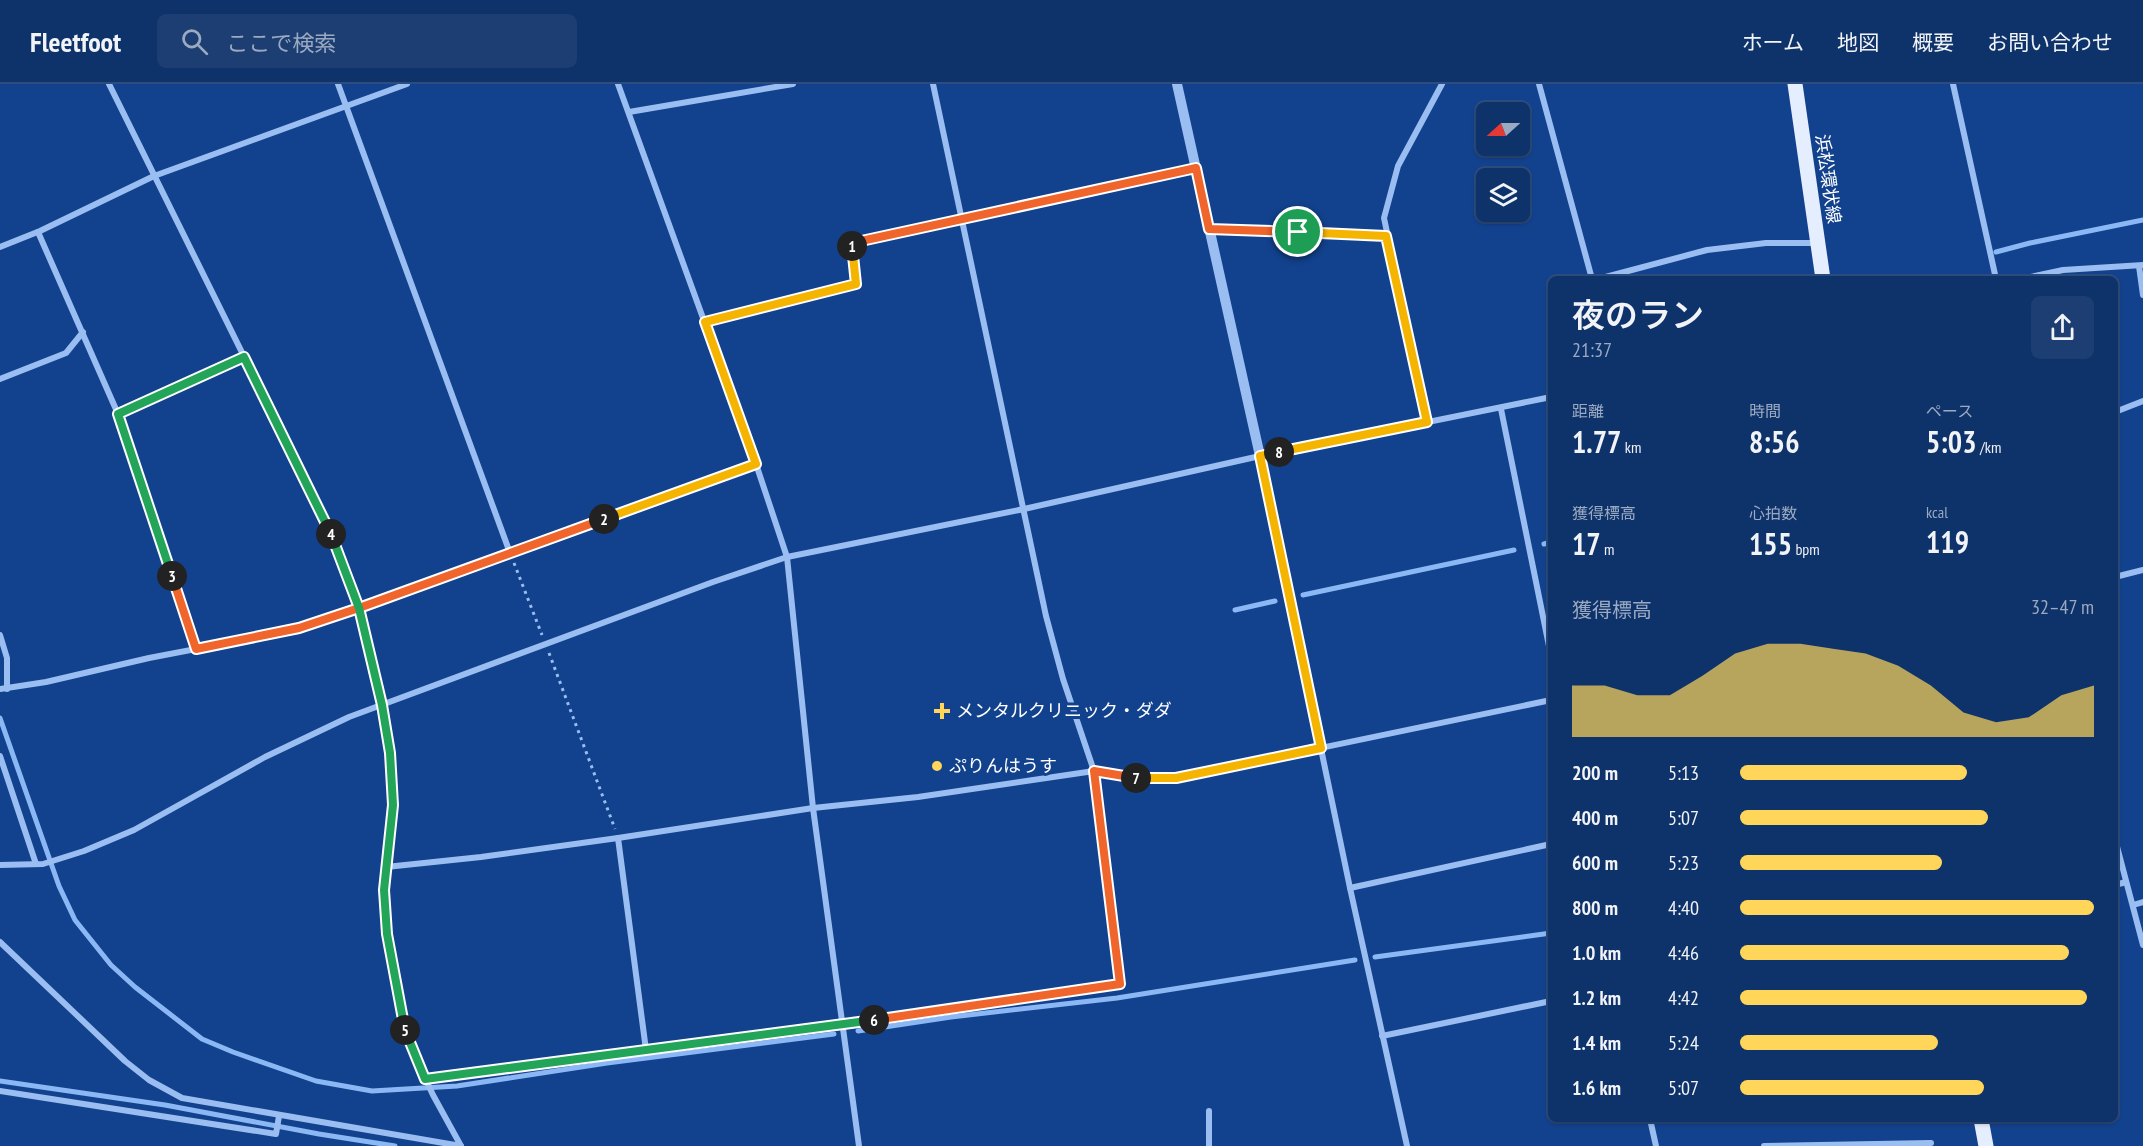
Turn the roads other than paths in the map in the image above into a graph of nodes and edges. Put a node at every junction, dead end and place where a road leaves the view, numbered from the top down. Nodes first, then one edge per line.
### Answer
1 (109, 84) edge
2 (338, 84) edge
3 (407, 84) edge
4 (618, 84) edge
5 (793, 84) edge
6 (933, 84) edge
7 (1177, 84) edge
8 (1442, 84) edge
9 (1539, 84) edge
10 (1795, 84) edge
11 (1953, 84) edge
12 (346, 107) junction
13 (629, 112) junction
14 (1196, 168) junction
15 (154, 176) junction
16 (962, 220) junction
17 (1209, 229) junction
18 (38, 232) junction
19 (1386, 236) junction
20 (1818, 243) junction
21 (0, 247) edge
22 (2141, 266) edge
23 (1591, 276) edge
24 (1609, 276) edge
25 (1823, 276) edge
26 (1995, 276) edge
27 (2035, 276) edge
28 (2143, 295) edge
29 (705, 322) junction
30 (83, 332) junction
31 (244, 357) junction
32 (0, 380) edge
33 (1548, 398) edge
34 (2143, 401) edge
35 (1501, 409) junction
36 (2118, 411) edge
37 (118, 414) junction
38 (1427, 422) junction
39 (1260, 456) junction
40 (756, 464) junction
41 (1024, 509) junction
42 (510, 553) junction
43 (787, 557) junction
44 (2143, 570) edge
45 (2118, 576) edge
46 (359, 608) junction
47 (0, 635) edge
48 (1548, 641) edge
49 (196, 649) junction
50 (3, 688) edge
51 (1548, 701) edge
52 (382, 705) junction
53 (1321, 748) junction
54 (0, 756) edge
55 (1094, 771) junction
56 (813, 808) junction
57 (618, 838) junction
58 (1548, 845) edge
59 (2118, 851) edge
60 (39, 864) junction
61 (0, 865) edge
62 (386, 867) junction
63 (2126, 882) junction
64 (2118, 884) edge
65 (1350, 888) junction
66 (2143, 903) edge
67 (2133, 905) junction
68 (0, 942) edge
69 (2143, 945) edge
70 (1548, 1002) edge
71 (841, 1025) junction
72 (1382, 1036) junction
73 (646, 1050) junction
74 (425, 1079) junction
75 (0, 1091) edge
76 (1209, 1111) dead end
77 (279, 1116) junction
78 (1651, 1122) edge
79 (1982, 1122) edge
80 (1931, 1143) dead end
81 (461, 1146) edge
82 (859, 1146) edge
83 (1209, 1146) edge
84 (1407, 1146) edge
85 (1656, 1146) edge
86 (1764, 1146) edge
87 (1986, 1146) edge

1 - 15 street
2 - 12 street
3 - 12 street
4 - 13 street
5 - 13 street
6 - 16 street
7 - 14 street
8 - 19 street
9 - 23 street
10 - 20 main road, 浜松環状線
11 - 26 street
12 - 15 street
12 - 42 street
13 - 29 street
14 - 16 street
14 - 17 street
15 - 18 street
15 - 31 street
16 - 29 street
16 - 41 street
17 - 19 street
17 - 39 street
18 - 21 street
18 - 30 street
19 - 38 street
20 - 24 street
20 - 25 main road, 浜松環状線
22 - 27 street
22 - 28 street
29 - 40 street
30 - 32 street
30 - 37 street
31 - 37 street
31 - 46 street
33 - 35 street
34 - 36 street
35 - 38 street
35 - 48 street
37 - 49 street
38 - 39 street
39 - 41 street
39 - 53 street
40 - 42 street
40 - 43 street
41 - 43 street
41 - 55 street
42 - 46 street
43 - 52 street
43 - 56 street
44 - 45 street
46 - 49 street
46 - 52 street
47 - 50 street
49 - 50 street
51 - 53 street
52 - 60 street
52 - 62 street
53 - 55 street
53 - 65 street
54 - 60 street
55 - 56 street
55 - 71 street
56 - 57 street
56 - 71 street
57 - 62 street
57 - 73 street
58 - 65 street
59 - 63 street
60 - 61 street
62 - 74 street
63 - 64 street
63 - 67 street
65 - 72 street
66 - 67 street
67 - 69 street
68 - 77 street
70 - 72 street
71 - 73 street
71 - 82 street
72 - 84 street
73 - 74 street
74 - 81 street
75 - 77 street
76 - 83 street
77 - 81 street
78 - 85 street
79 - 87 main road
80 - 86 street

